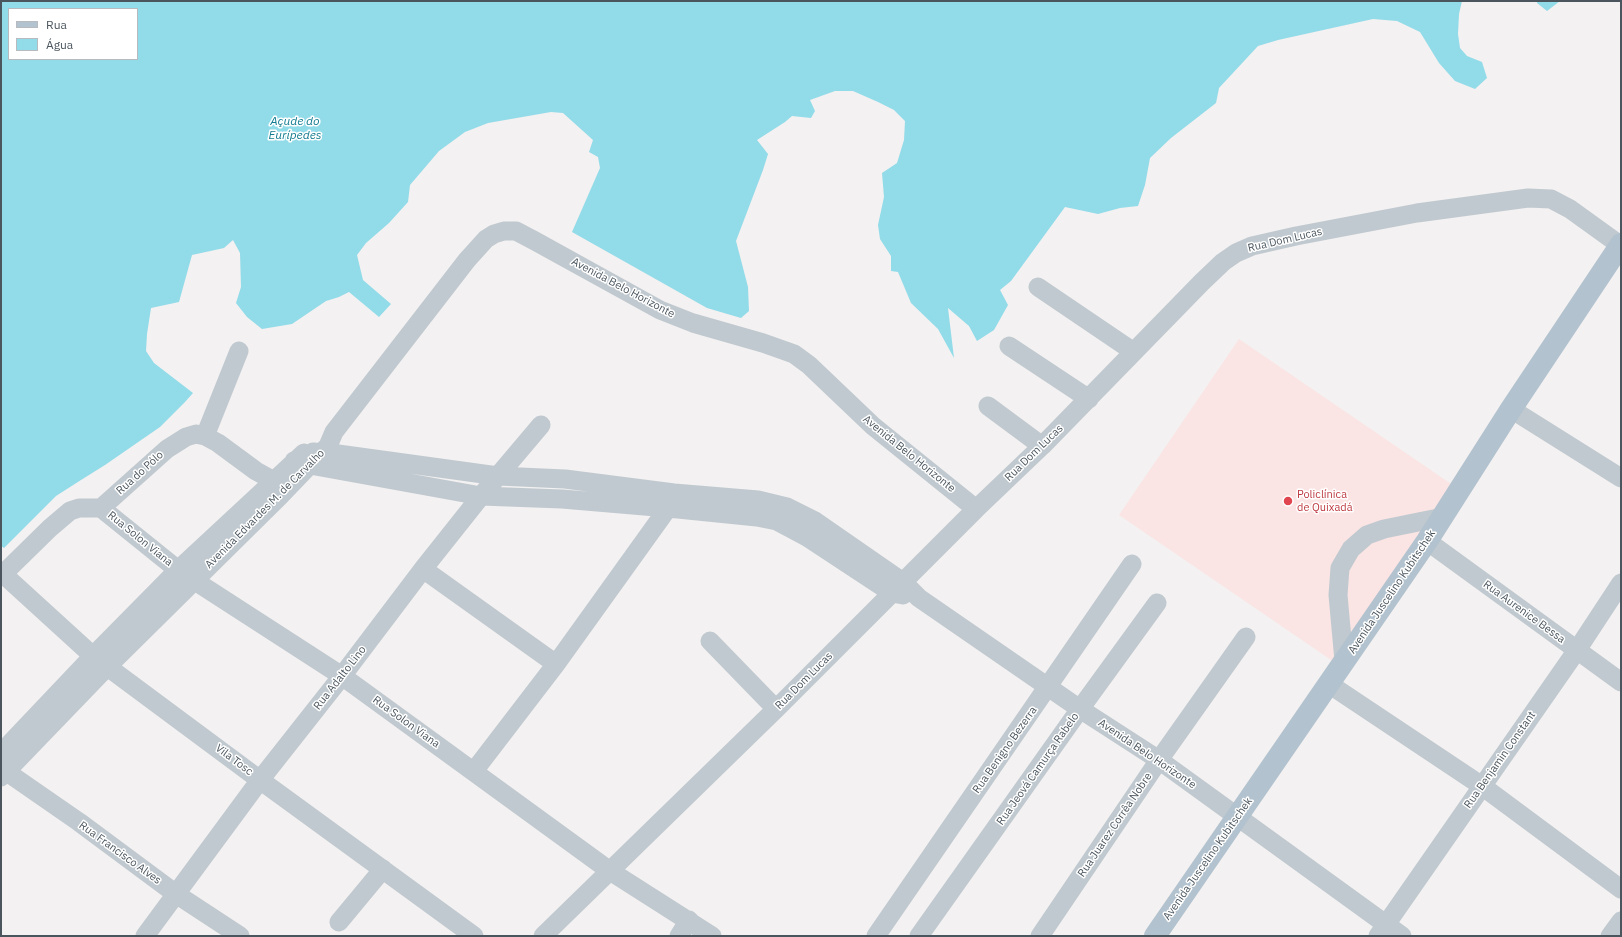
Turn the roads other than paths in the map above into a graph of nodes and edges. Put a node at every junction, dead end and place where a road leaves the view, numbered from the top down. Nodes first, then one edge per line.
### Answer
1 (1618, 255) edge
2 (1038, 287) dead end
3 (1009, 346) dead end
4 (239, 352) dead end
5 (1134, 352) junction
6 (1089, 399) junction
7 (988, 406) dead end
8 (1511, 409) junction
9 (542, 425) dead end
10 (334, 432) joint
11 (205, 436) junction
12 (1042, 446) junction
13 (308, 458) junction
14 (498, 476) junction
15 (1621, 478) edge
16 (565, 479) junction
17 (282, 483) junction
18 (481, 496) junction
19 (562, 500) junction
20 (671, 501) junction
21 (101, 508) junction
22 (976, 509) junction
23 (1443, 517) junction
24 (1427, 541) junction
25 (1132, 564) dead end
26 (423, 569) junction
27 (178, 570) junction
28 (2, 574) edge
29 (194, 580) junction
30 (1621, 583) edge
31 (897, 588) junction
32 (1157, 604) dead end
33 (1246, 637) dead end
34 (710, 641) dead end
35 (1577, 650) junction
36 (101, 661) junction
37 (1344, 661) junction
38 (556, 664) junction
39 (342, 676) junction
40 (1621, 682) edge
41 (1329, 684) junction
42 (1049, 687) junction
43 (776, 709) junction
44 (1080, 709) junction
45 (1, 753) edge
46 (1159, 760) junction
47 (3, 772) edge
48 (474, 772) junction
49 (260, 780) junction
50 (1482, 786) junction
51 (1236, 817) junction
52 (383, 869) junction
53 (610, 871) junction
54 (1621, 889) edge
55 (176, 894) junction
56 (1621, 921) edge
57 (339, 922) dead end
58 (684, 928) edge
59 (1382, 930) edge
60 (145, 936) edge
61 (240, 936) edge
62 (474, 936) edge
63 (543, 936) edge
64 (712, 936) edge
65 (876, 936) edge
66 (920, 936) edge
67 (1040, 936) edge
68 (1154, 936) edge
69 (1402, 936) edge
70 (1610, 936) edge

1 - 5 street, Rua Dom Lucas
1 - 8 main road, Avenida Juscelino Kubitschek
2 - 5 street
3 - 6 street
4 - 11 street
5 - 6 street, Rua Dom Lucas
6 - 12 street, Rua Dom Lucas
7 - 12 street
8 - 15 street
8 - 23 main road, Avenida Juscelino Kubitschek
9 - 14 street, Rua Adalto Lino
10 - 13 street, Avenida Edvardes M. de Carvalho
10 - 22 street, Avenida Belo Horizonte
11 - 17 street
11 - 21 street, Rua do Pólo
12 - 22 street, Rua Dom Lucas
13 - 14 street, Avenida Belo Horizonte
13 - 17 street, Avenida Edvardes M. de Carvalho
13 - 18 street, Avenida Belo Horizonte
14 - 16 street, Avenida Belo Horizonte
14 - 18 street, Rua Adalto Lino
16 - 19 street
16 - 20 street, Avenida Belo Horizonte
17 - 27 street, Avenida Edvardes M. de Carvalho
17 - 29 street, Avenida Edvardes M. de Carvalho
18 - 19 street, Avenida Belo Horizonte
18 - 26 street, Rua Adalto Lino
19 - 20 street, Avenida Belo Horizonte
20 - 31 street, Avenida Belo Horizonte
20 - 38 street
21 - 27 street, Rua Solon Viana
21 - 28 street
22 - 31 street, Rua Dom Lucas
23 - 24 main road, Avenida Juscelino Kubitschek
23 - 37 street
24 - 35 street, Rua Aurenice Bessa
24 - 37 main road, Avenida Juscelino Kubitschek
25 - 42 street, Rua Benigno Bezerra
26 - 38 street
26 - 39 street, Rua Adalto Lino
27 - 29 street, Rua Solon Viana
27 - 36 street, Avenida Edvardes M. de Carvalho
28 - 36 street, Vila Tosc
29 - 36 street, Avenida Edvardes M. de Carvalho
29 - 39 street, Rua Solon Viana
30 - 35 street, Rua Benjamin Constant
31 - 42 street, Avenida Belo Horizonte
31 - 43 street, Rua Dom Lucas
32 - 44 street, Rua Jeová Camurça Rabelo
33 - 46 street, Rua Juarez Corrêa Nobre
34 - 43 street
35 - 40 street, Rua Aurenice Bessa
35 - 50 street, Rua Benjamin Constant
36 - 45 street, Avenida Edvardes M. de Carvalho
36 - 47 street, Avenida Edvardes M. de Carvalho
36 - 49 street, Vila Tosc
37 - 41 main road, Avenida Juscelino Kubitschek
38 - 48 street
39 - 48 street, Rua Solon Viana
39 - 49 street, Rua Adalto Lino
41 - 50 street
41 - 51 main road, Avenida Juscelino Kubitschek
42 - 44 street, Avenida Belo Horizonte
42 - 65 street, Rua Benigno Bezerra
43 - 53 street, Rua Dom Lucas
44 - 46 street, Avenida Belo Horizonte
44 - 66 street, Rua Jeová Camurça Rabelo
46 - 51 street, Avenida Belo Horizonte
46 - 67 street, Rua Juarez Corrêa Nobre
47 - 55 street, Rua Francisco Alves
48 - 53 street, Rua Solon Viana
49 - 52 street, Vila Tosc
49 - 55 street, Rua Adalto Lino
50 - 54 street
50 - 59 street, Rua Benjamin Constant
51 - 59 street
51 - 68 main road, Avenida Juscelino Kubitschek
52 - 57 street
52 - 62 street, Vila Tosc
53 - 58 street, Rua Solon Viana
53 - 63 street, Rua Dom Lucas
55 - 60 street, Rua Adalto Lino
55 - 61 street, Rua Francisco Alves
56 - 70 street
58 - 64 street, Rua Solon Viana
59 - 69 street

